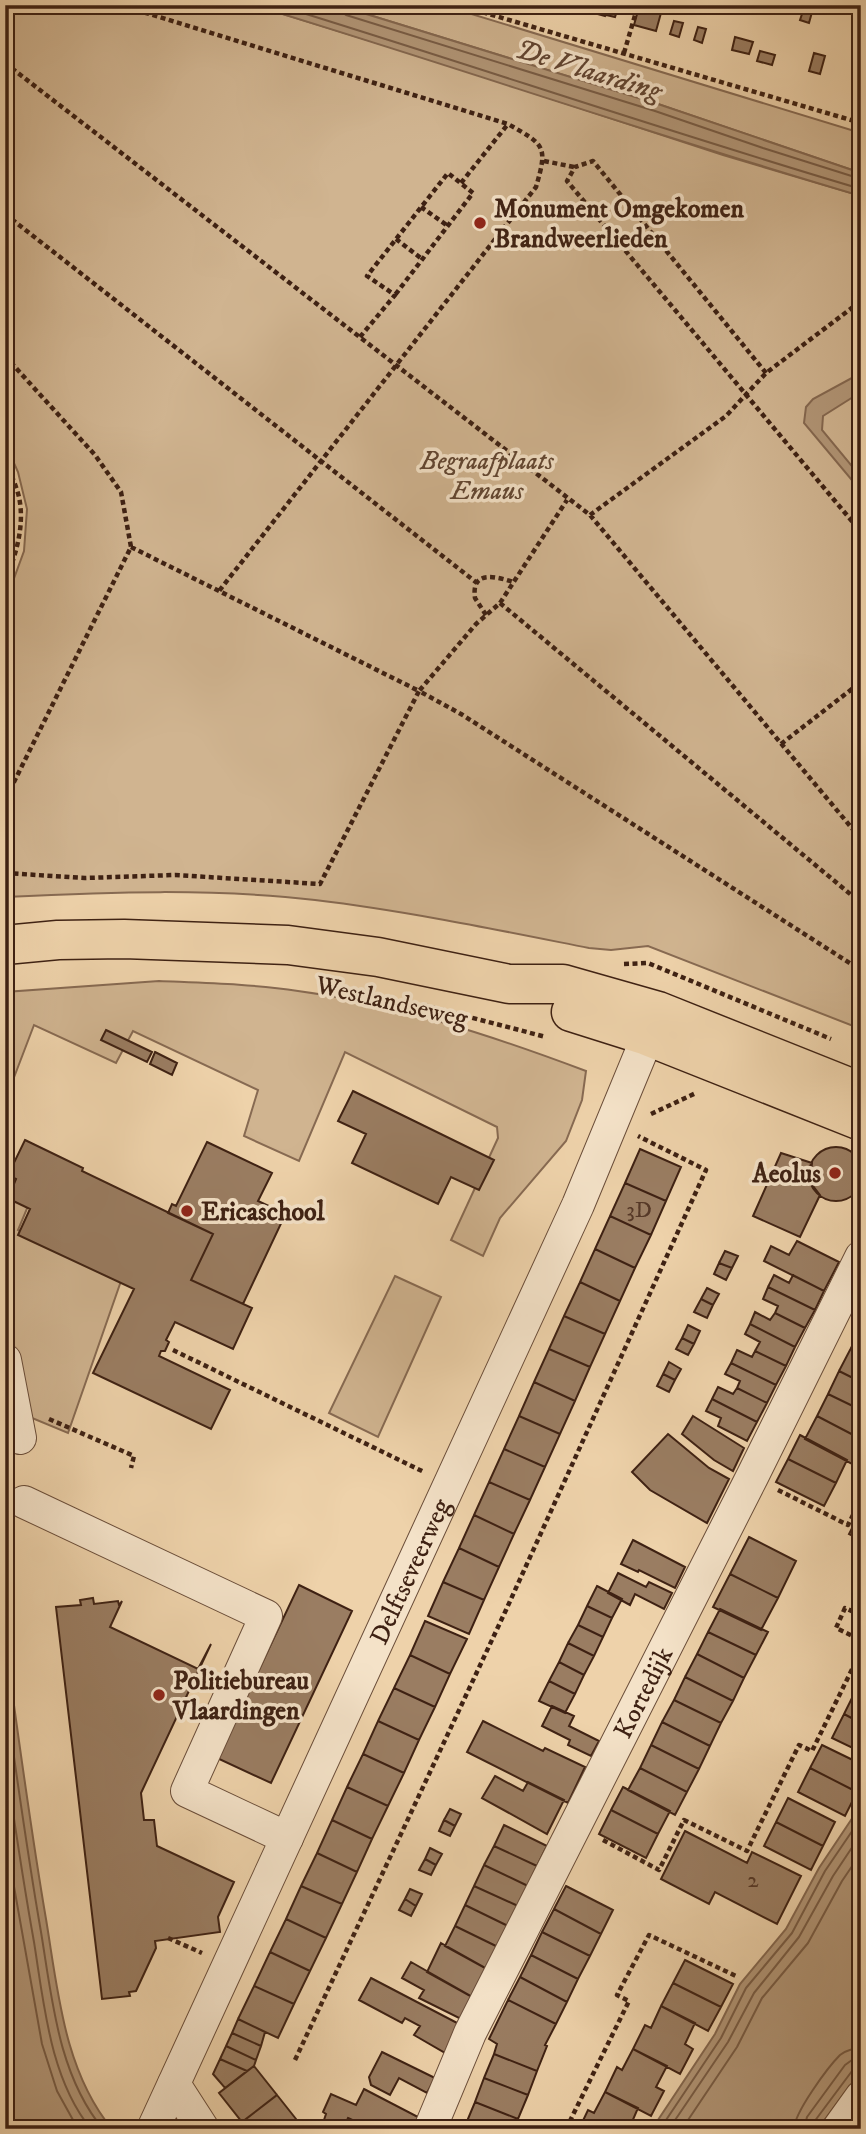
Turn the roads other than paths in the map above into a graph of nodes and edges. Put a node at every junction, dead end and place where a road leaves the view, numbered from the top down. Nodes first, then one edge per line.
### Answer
1 (5, 945) edge
2 (653, 1023) junction
3 (861, 1092) edge
4 (861, 1121) edge
5 (858, 1262) edge
6 (5, 1360) edge
7 (20, 1438) dead end
8 (24, 1502) dead end
9 (287, 1838) junction
10 (861, 2097) edge
11 (163, 2108) edge
12 (203, 2129) edge
13 (430, 2129) edge
14 (838, 2129) edge

1 - 2 main road, Westlandseweg
2 - 3 main road, Westlandseweg
2 - 4 main road, Westlandseweg
2 - 9 street, Delftseveerweg
5 - 13 street, Kortedijk
6 - 7 street
8 - 9 street
9 - 11 street, Delftseveerweg
10 - 14 street
11 - 12 street

